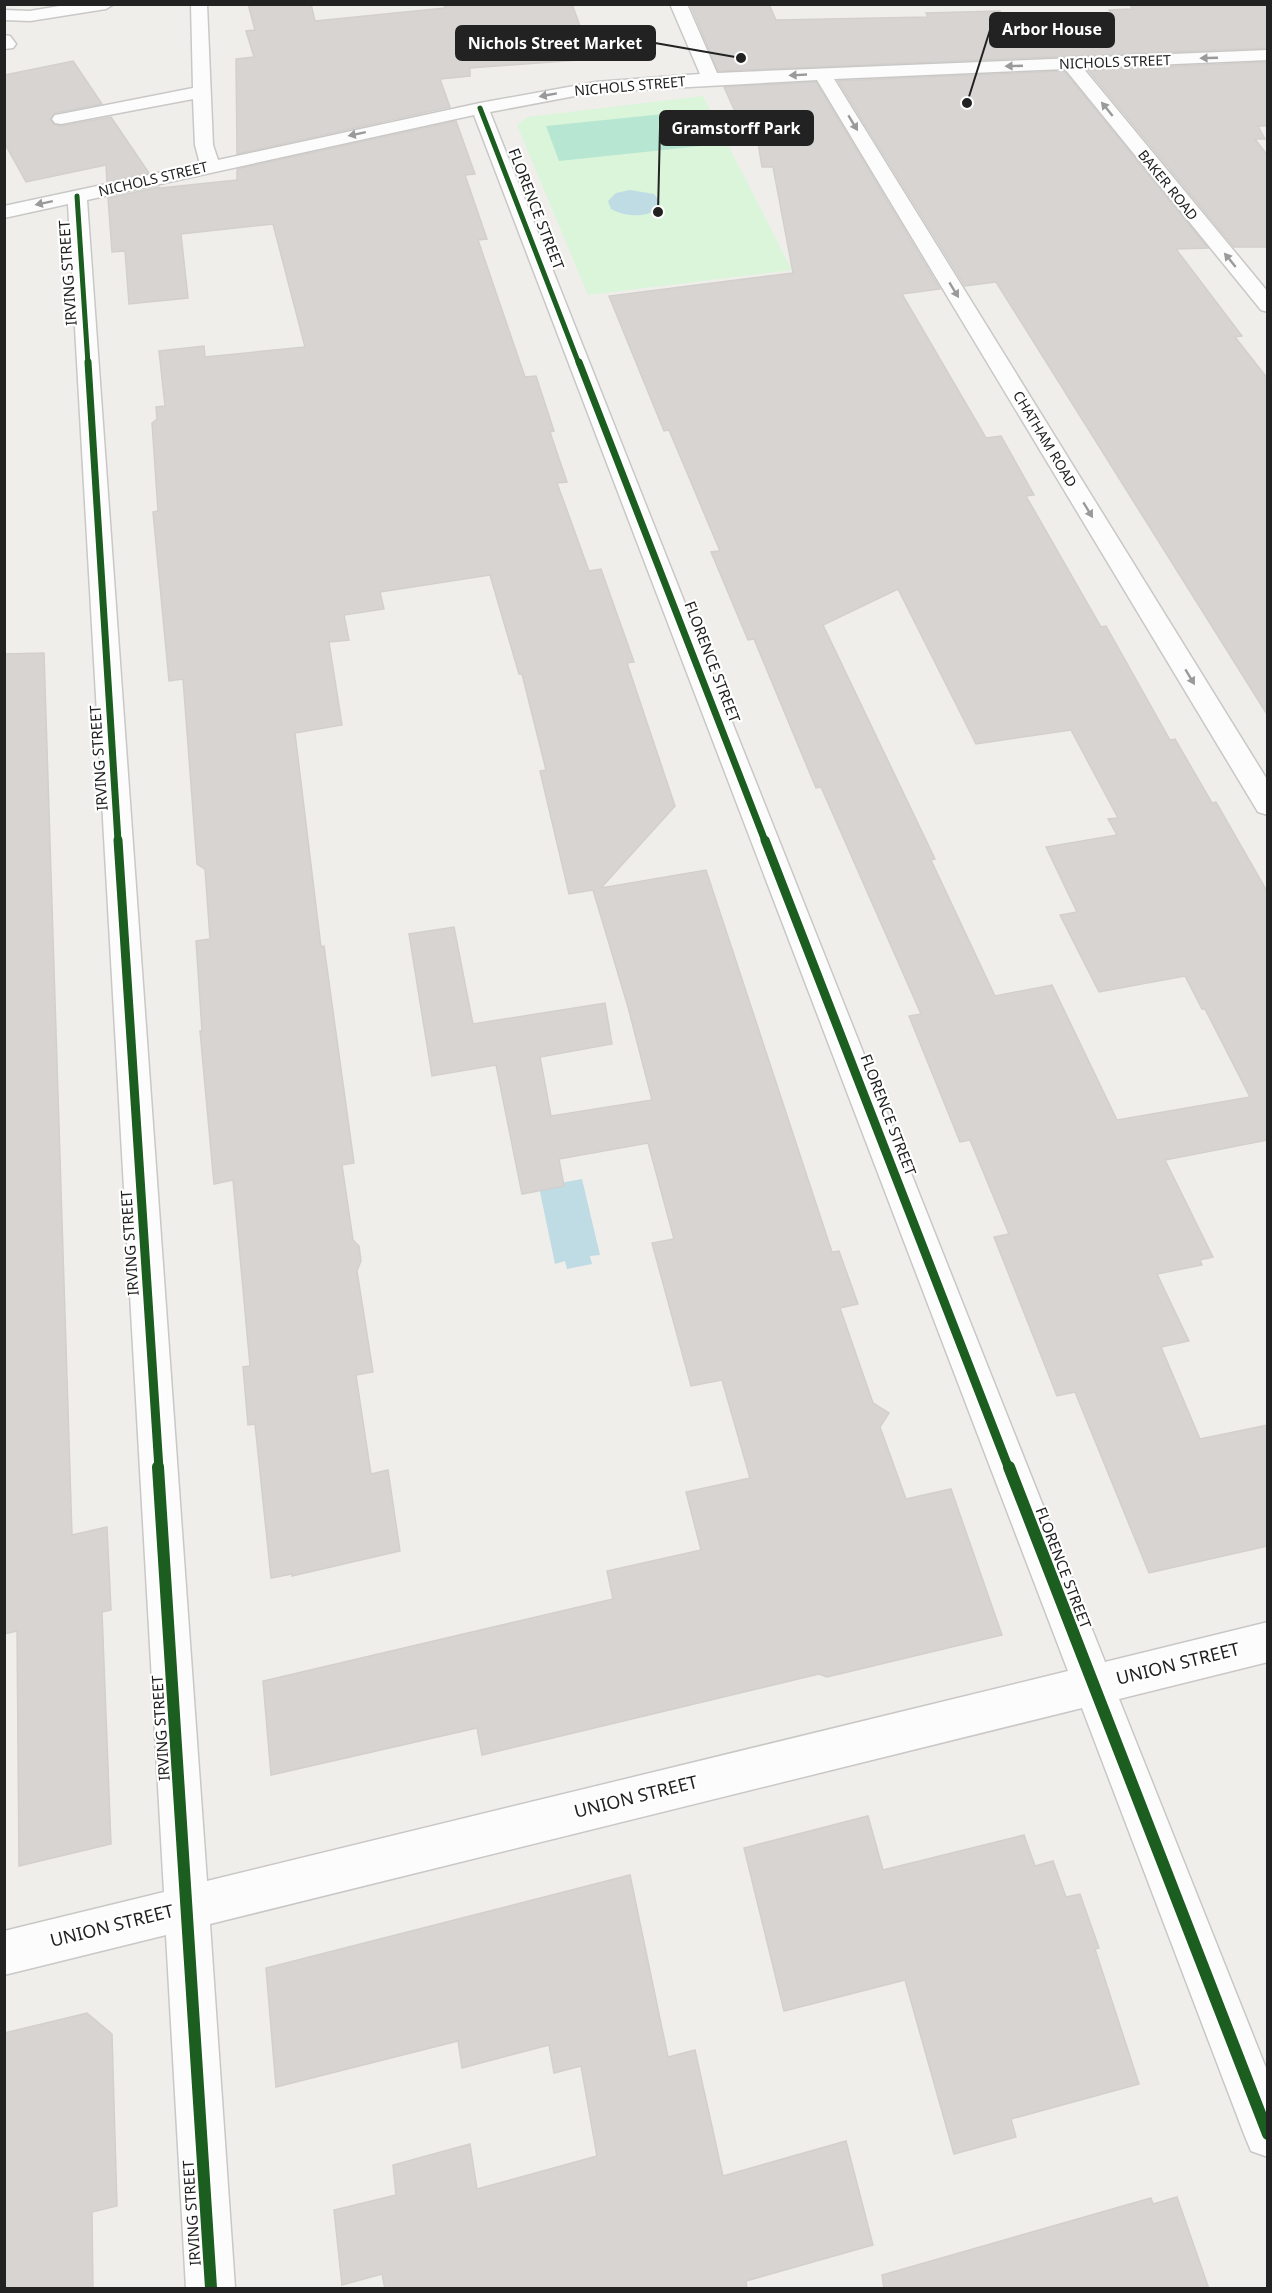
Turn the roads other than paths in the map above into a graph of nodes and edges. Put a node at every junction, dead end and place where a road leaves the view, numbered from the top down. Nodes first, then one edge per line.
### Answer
1 (106, 4) edge
2 (199, 4) edge
3 (678, 4) edge
4 (6, 17) edge
5 (1268, 55) edge
6 (1069, 63) junction
7 (822, 74) junction
8 (711, 79) junction
9 (202, 92) junction
10 (480, 108) junction
11 (62, 119) dead end
12 (210, 166) junction
13 (77, 196) junction
14 (4, 212) edge
15 (1268, 306) edge
16 (1268, 805) edge
17 (1268, 1642) edge
18 (1092, 1685) junction
19 (187, 1907) junction
20 (4, 1953) edge
21 (1268, 2134) edge
22 (211, 2289) edge

1 - 4 street
2 - 9 street
3 - 8 street
5 -> 6 street, NICHOLS STREET
6 -> 7 street, NICHOLS STREET
15 -> 6 street, BAKER ROAD
7 -> 8 street, NICHOLS STREET
7 -> 16 street, CHATHAM ROAD
8 -> 10 street, NICHOLS STREET
9 - 11 street
9 - 12 street
10 -> 12 street, NICHOLS STREET
10 - 18 street, FLORENCE STREET
12 - 13 street, NICHOLS STREET
13 -> 14 street, NICHOLS STREET
13 - 19 street, IRVING STREET
17 - 18 street, UNION STREET
18 - 19 street, UNION STREET
18 - 21 street, FLORENCE STREET
19 - 20 street, UNION STREET
19 - 22 street, IRVING STREET

